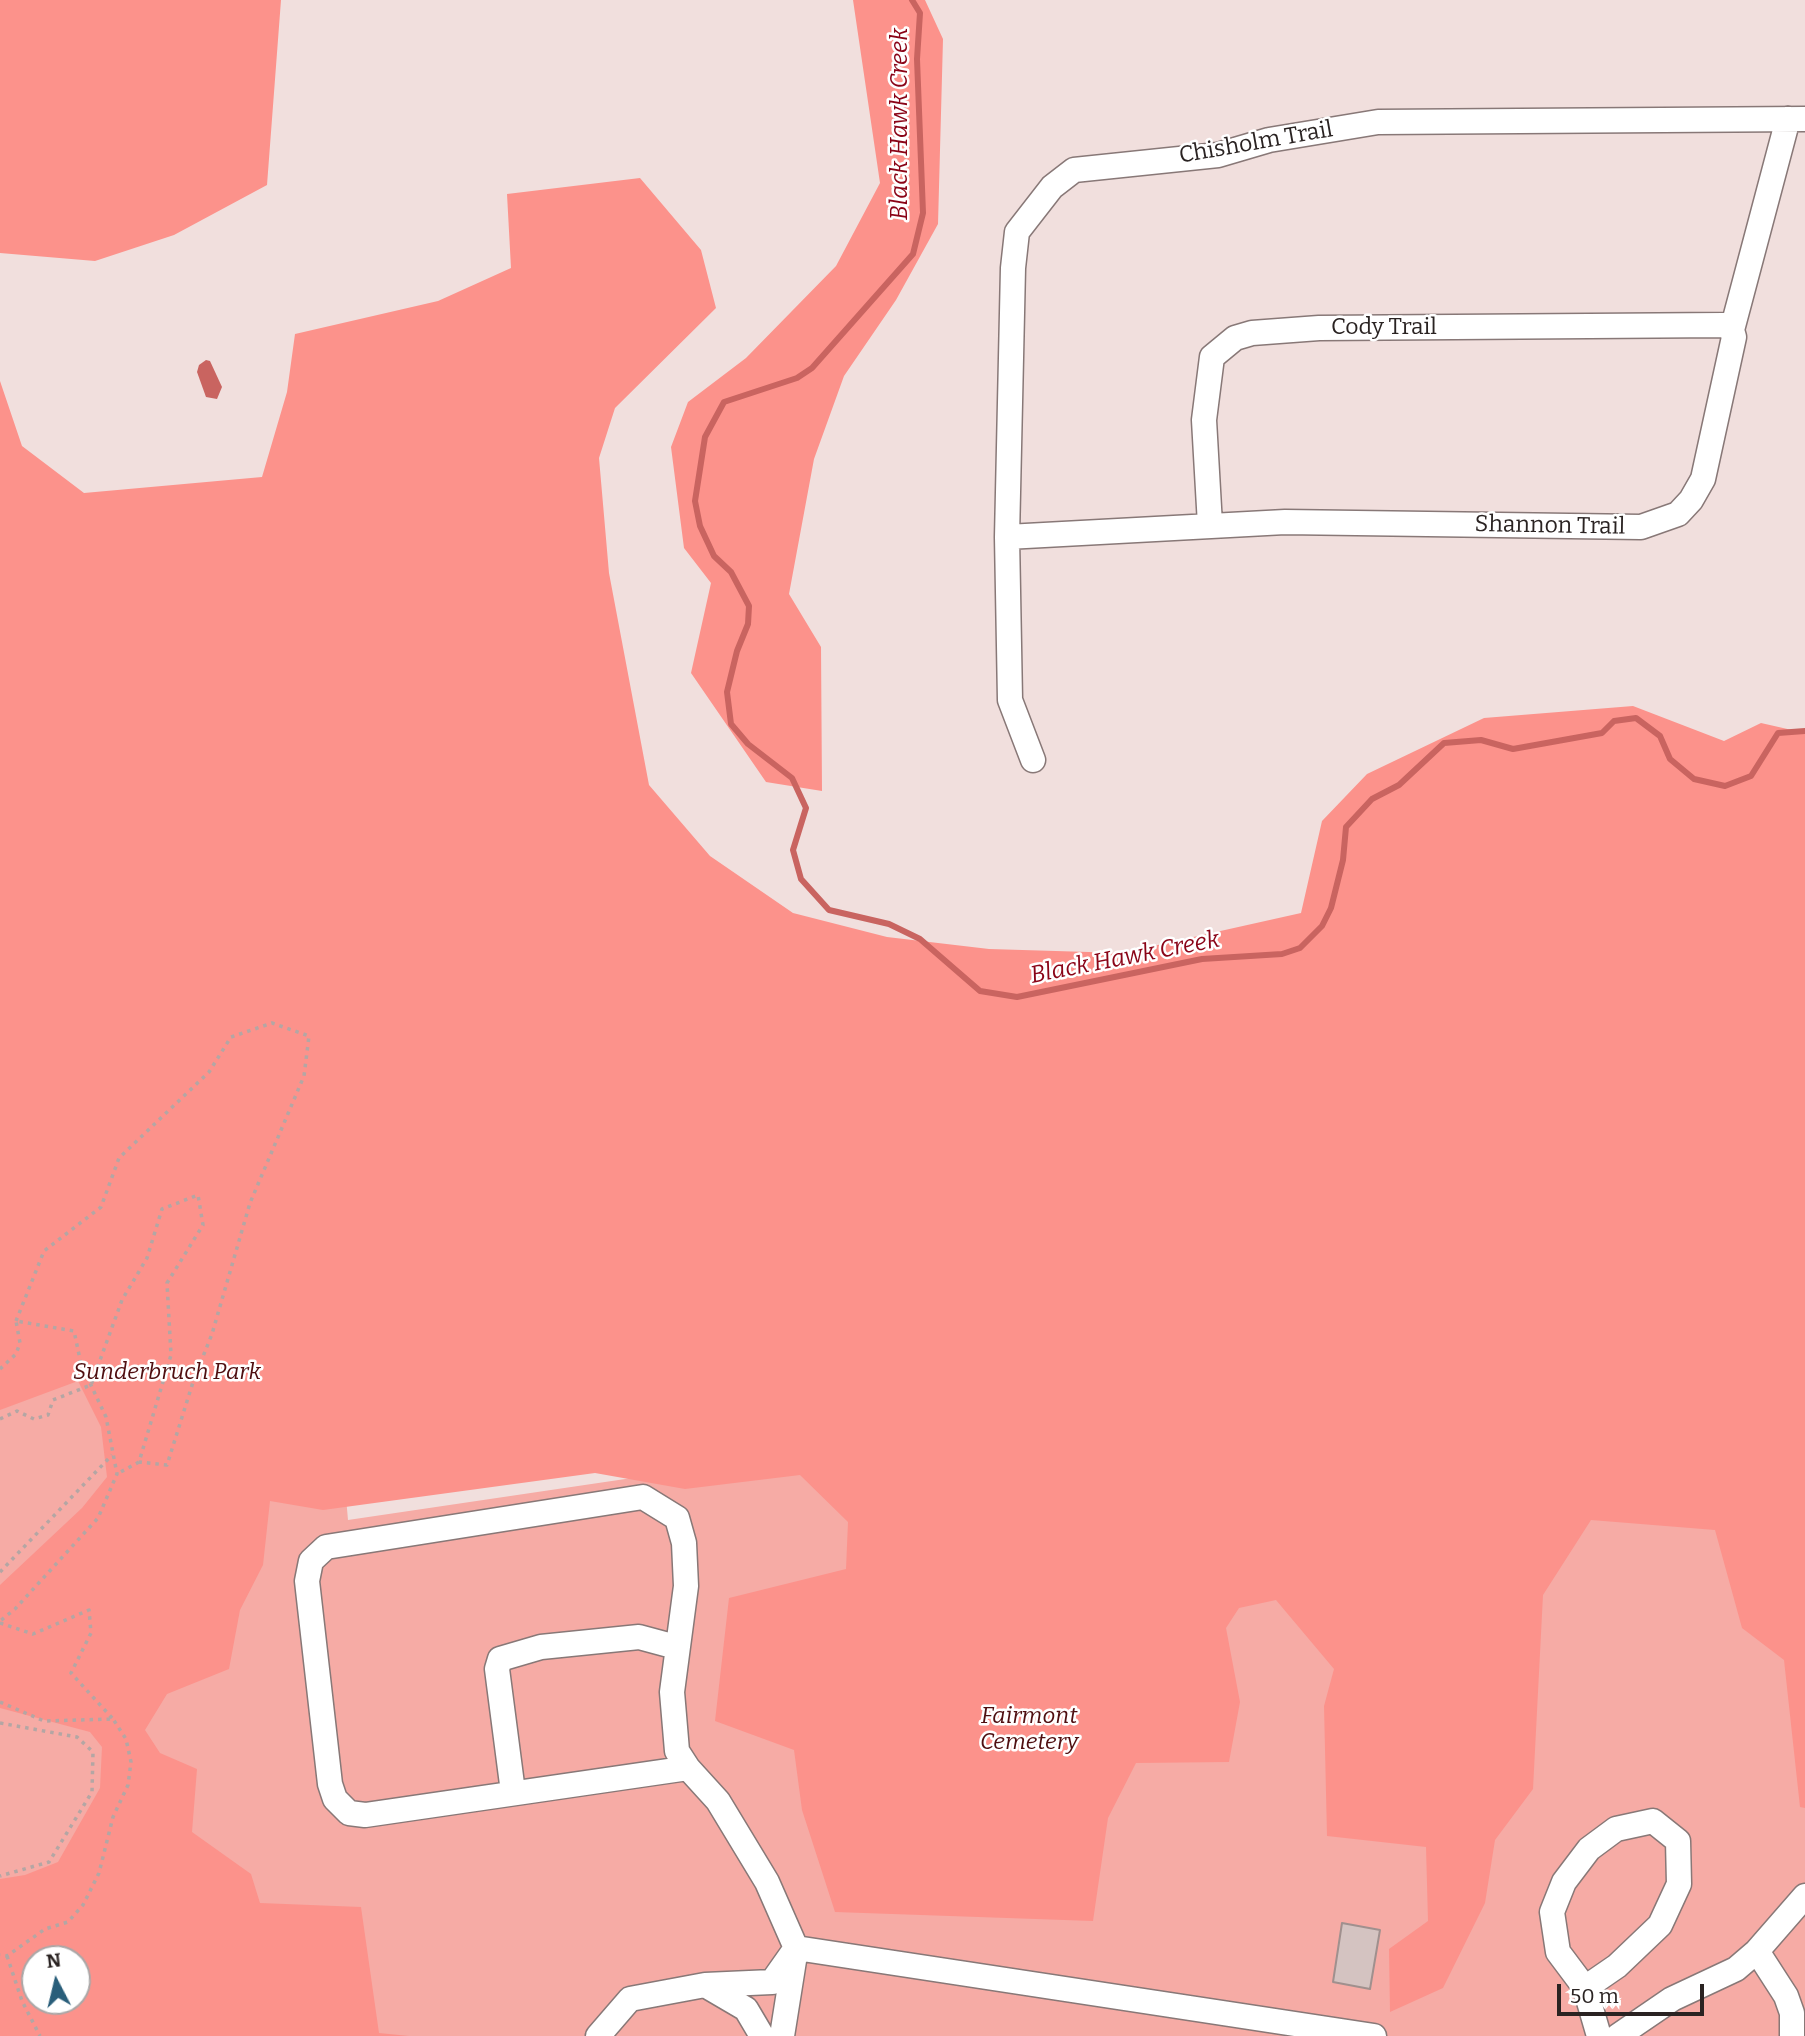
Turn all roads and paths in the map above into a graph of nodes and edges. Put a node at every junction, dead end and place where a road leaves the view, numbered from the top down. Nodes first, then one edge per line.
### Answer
1 (1797, 119) edge
2 (1732, 330) junction
3 (1210, 526) junction
4 (1007, 537) junction
5 (1033, 761) dead end
6 (16, 1321) junction
7 (0, 1369) edge
8 (91, 1385) junction
9 (0, 1419) edge
10 (113, 1454) junction
11 (139, 1462) junction
12 (117, 1474) junction
13 (0, 1572) edge
14 (0, 1622) edge
15 (676, 1647) junction
16 (0, 1702) edge
17 (113, 1719) junction
18 (0, 1723) edge
19 (688, 1768) junction
20 (513, 1792) junction
21 (0, 1876) edge
22 (1805, 1896) edge
23 (796, 1948) junction
24 (1757, 1951) junction
25 (0, 1955) edge
26 (7, 1956) junction
27 (705, 1985) junction
28 (1585, 1988) junction
29 (40, 2036) edge
30 (598, 2036) edge
31 (762, 2036) edge
32 (782, 2036) edge
33 (1374, 2036) edge
34 (1600, 2036) edge
35 (1618, 2036) edge
36 (1792, 2036) edge

1 - 2 street, Shannon Trail
1 - 4 street, Chisholm Trail
2 - 3 street, Shannon Trail
2 - 3 street, Cody Trail
3 - 4 street, Shannon Trail
4 - 5 street, Chisholm Trail
6 - 7 path
6 - 8 path
6 - 11 path
8 - 9 path
8 - 10 path
8 - 11 path
10 - 12 path
10 - 13 path
11 - 12 path
12 - 14 path
14 - 17 path
15 - 19 street
15 - 20 street
15 - 20 street
16 - 17 path
17 - 26 path
18 - 21 path
19 - 20 street
19 - 23 street
22 - 24 street
23 - 27 street
23 - 32 street
23 - 33 street
24 - 35 street
24 - 36 street
25 - 26 path
26 - 29 path
27 - 30 street
27 - 31 street
28 - 28 street
28 - 34 street

